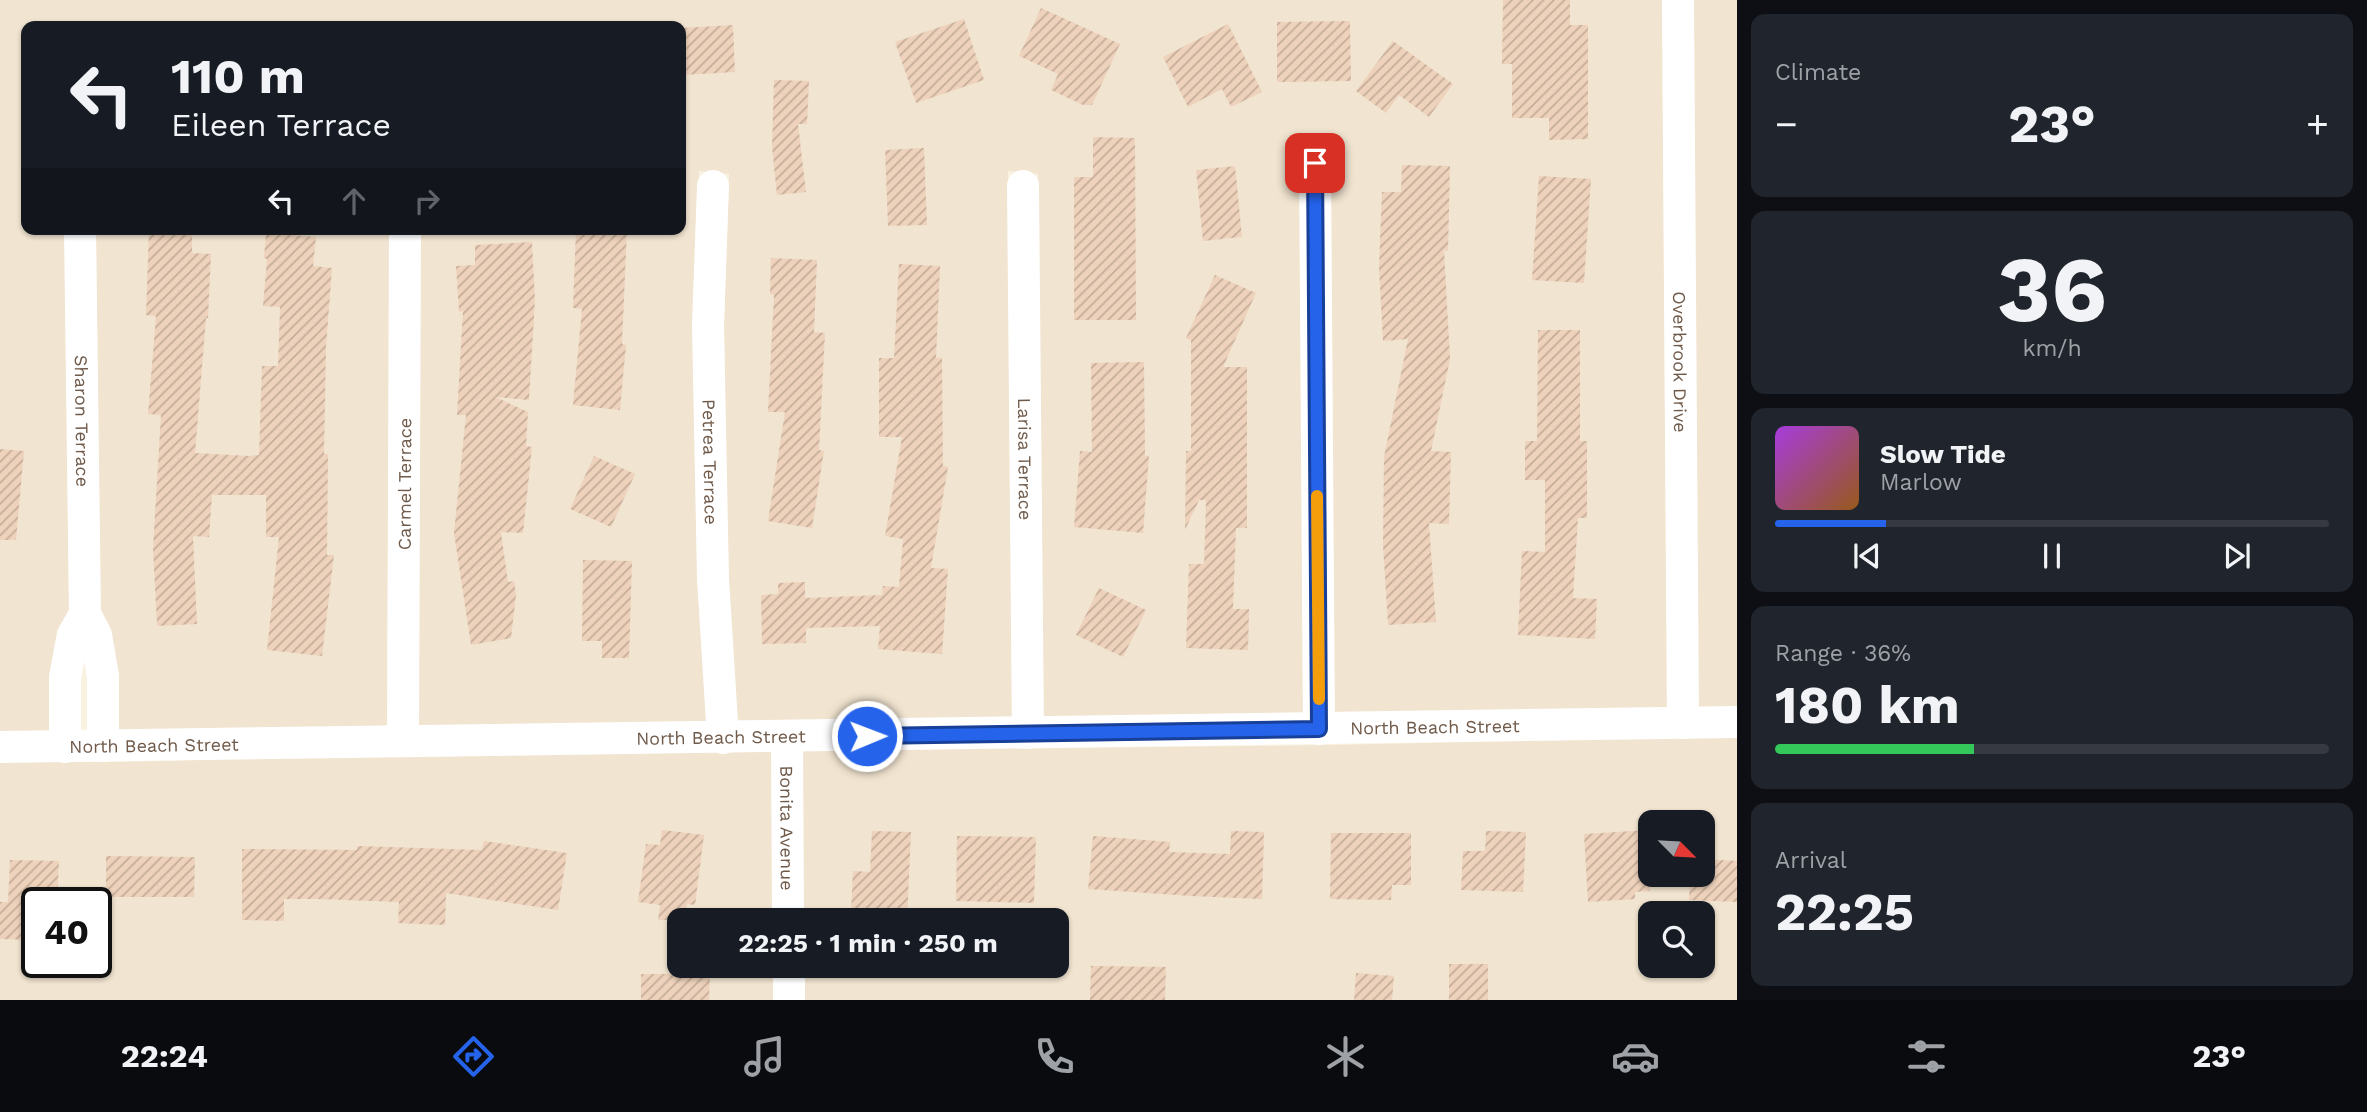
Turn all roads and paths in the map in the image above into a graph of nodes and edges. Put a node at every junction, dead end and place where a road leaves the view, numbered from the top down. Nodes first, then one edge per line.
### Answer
1 (1678, 0) edge
2 (1315, 163) dead end
3 (713, 186) dead end
4 (1023, 186) dead end
5 (80, 235) edge
6 (405, 235) edge
7 (85, 614) junction
8 (1737, 722) edge
9 (1683, 723) junction
10 (1319, 729) junction
11 (1028, 733) junction
12 (787, 737) junction
13 (723, 738) junction
14 (403, 740) junction
15 (103, 746) junction
16 (0, 747) edge
17 (65, 747) junction
18 (788, 908) edge
19 (789, 978) edge
20 (789, 1000) edge

1 - 9 street, Overbrook Drive
2 - 10 street
3 - 13 street, Petrea Terrace
4 - 11 street, Larisa Terrace
5 - 7 street, Sharon Terrace
6 - 14 street, Carmel Terrace
7 - 15 street, Sharon Terrace
7 - 17 street, Sharon Terrace
8 - 9 street, North Beach Street
9 - 10 street, North Beach Street
10 - 11 street, North Beach Street
11 - 12 street, North Beach Street
12 - 13 street, North Beach Street
12 - 18 street, Bonita Avenue
13 - 14 street, North Beach Street
14 - 15 street, North Beach Street
15 - 17 street, North Beach Street
16 - 17 street, North Beach Street
19 - 20 street

